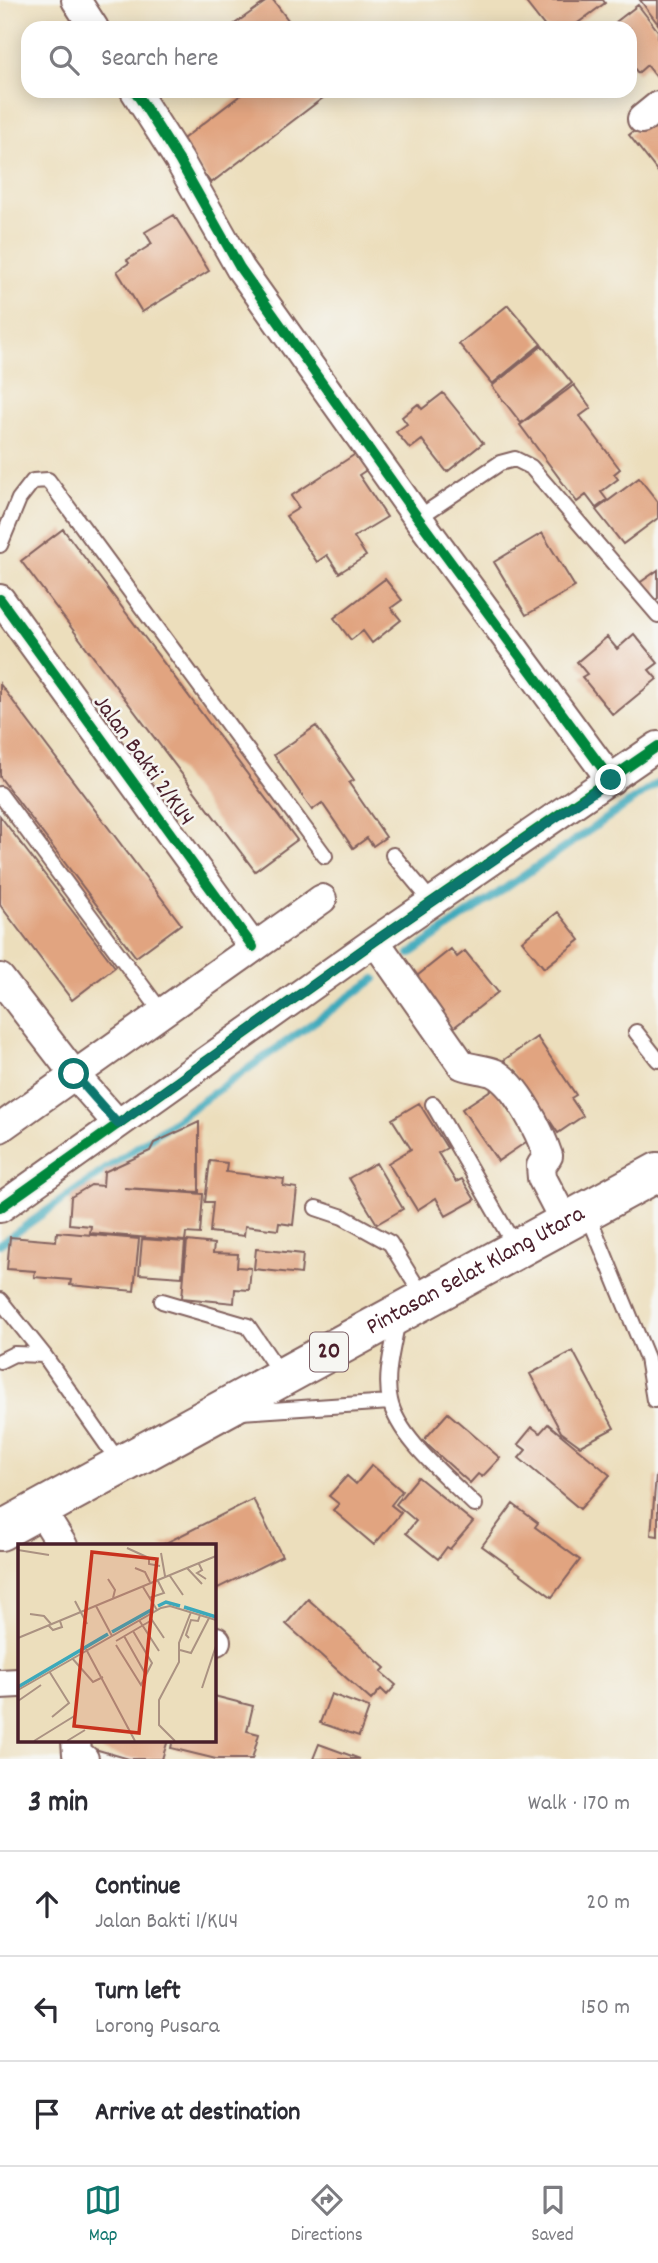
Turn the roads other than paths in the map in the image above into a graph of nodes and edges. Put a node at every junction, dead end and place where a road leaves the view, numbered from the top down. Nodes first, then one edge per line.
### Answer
1 (76, 0) edge
2 (90, 21) edge
3 (139, 98) edge
4 (418, 518) junction
5 (0, 545) edge
6 (0, 599) edge
7 (658, 615) edge
8 (658, 746) edge
9 (611, 780) junction
10 (0, 794) edge
11 (393, 855) dead end
12 (325, 856) dead end
13 (322, 899) dead end
14 (432, 902) junction
15 (375, 941) junction
16 (253, 947) junction
17 (0, 978) edge
18 (163, 1013) junction
19 (636, 1032) dead end
20 (658, 1060) edge
21 (74, 1074) junction
22 (433, 1104) dead end
23 (118, 1124) junction
24 (0, 1128) edge
25 (658, 1172) edge
26 (0, 1208) edge
27 (316, 1208) dead end
28 (576, 1217) junction
29 (517, 1249) junction
30 (0, 1300) edge
31 (162, 1301) dead end
32 (412, 1306) junction
33 (44, 1355) junction
34 (0, 1361) edge
35 (283, 1377) junction
36 (653, 1400) dead end
37 (390, 1402) junction
38 (216, 1414) junction
39 (121, 1466) junction
40 (475, 1504) dead end
41 (40, 1509) junction
42 (0, 1531) edge
43 (62, 1544) edge
44 (18, 1683) edge
45 (0, 1684) edge
46 (76, 1742) edge
47 (83, 1759) edge

1 - 2 street
3 - 4 street
4 - 7 lane
4 - 9 street
5 - 12 lane
6 - 16 street, Jalan Bakti 2/KU4
8 - 9 street
9 - 14 street
10 - 18 lane
11 - 14 lane
13 - 16 street
14 - 15 street
15 - 23 street
15 - 28 street
16 - 18 street
17 - 21 street
18 - 21 street
19 - 20 lane
21 - 23 street
21 - 24 street
22 - 29 lane
23 - 26 street
25 - 28 highway, Pintasan Selat Klang Utara / 20
27 - 32 lane
28 - 29 highway, Pintasan Selat Klang Utara / 20
28 - 36 lane
29 - 32 highway, Pintasan Selat Klang Utara / 20
30 - 33 lane
31 - 35 lane
32 - 35 highway, Pintasan Selat Klang Utara / 20
32 - 37 lane
33 - 34 lane
33 - 39 lane
35 - 38 highway, Pintasan Selat Klang Utara / 20
37 - 38 lane
37 - 40 lane
38 - 39 highway, Pintasan Selat Klang Utara / 20
39 - 41 highway, Pintasan Selat Klang Utara / 20
41 - 42 highway, Pintasan Selat Klang Utara / 20
41 - 43 street
44 - 45 street
46 - 47 street

